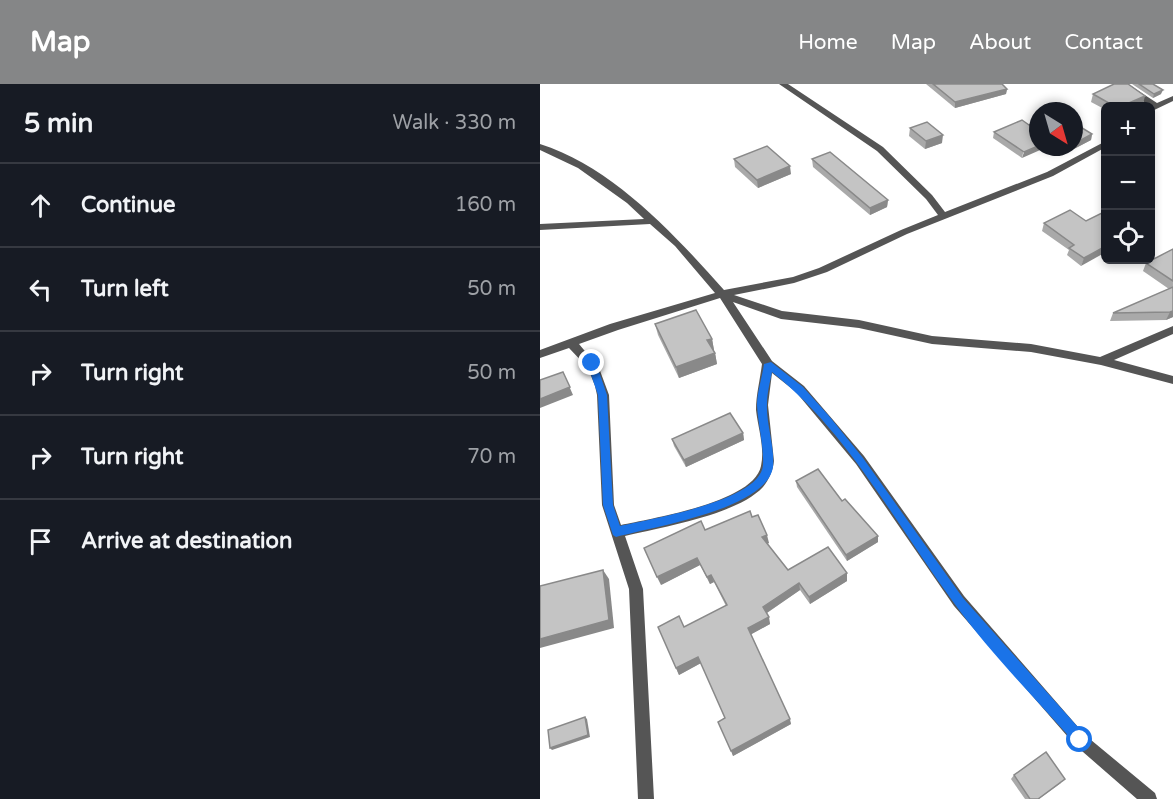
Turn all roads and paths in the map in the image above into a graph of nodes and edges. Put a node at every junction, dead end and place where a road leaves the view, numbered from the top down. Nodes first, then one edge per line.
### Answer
1 (783, 84) edge
2 (1123, 84) edge
3 (1173, 98) edge
4 (1146, 102) edge
5 (1155, 107) edge
6 (1101, 146) edge
7 (540, 147) edge
8 (943, 216) junction
9 (654, 221) junction
10 (540, 227) edge
11 (722, 294) junction
12 (1173, 330) edge
13 (570, 342) junction
14 (540, 354) edge
15 (1101, 361) junction
16 (768, 364) junction
17 (1173, 380) edge
18 (616, 532) junction
19 (646, 799) edge
20 (1149, 799) edge

1 - 8 street
2 - 4 street
3 - 5 street
6 - 8 street
7 - 9 street
8 - 11 street
9 - 10 street
9 - 11 street
11 - 13 street
11 - 15 street
11 - 16 street
12 - 15 street
13 - 14 street
13 - 18 street
15 - 17 street
16 - 18 street
16 - 20 street
18 - 19 street

